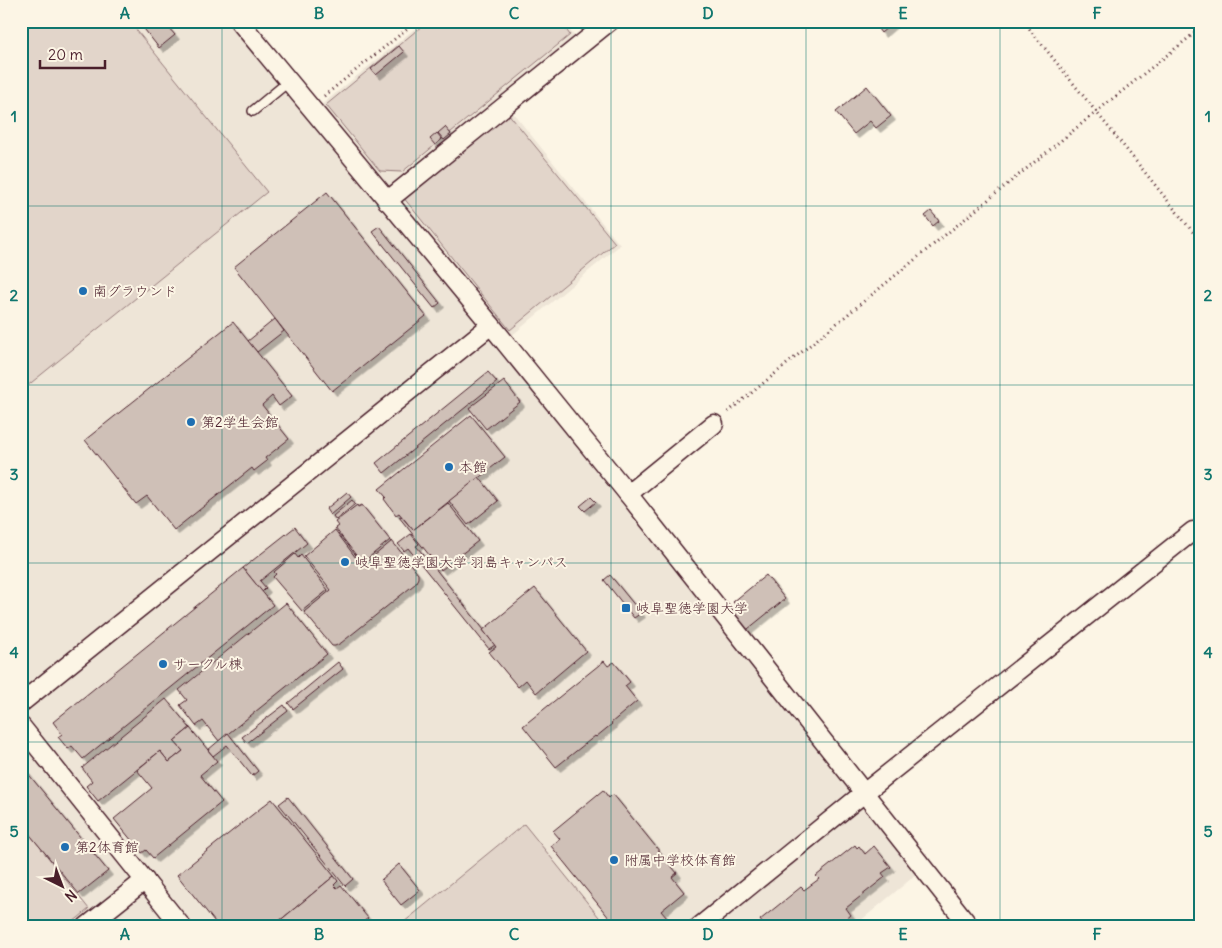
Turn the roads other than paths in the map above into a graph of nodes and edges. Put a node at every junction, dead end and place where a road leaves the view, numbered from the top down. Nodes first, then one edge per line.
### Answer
1 (239, 21) edge
2 (610, 21) edge
3 (288, 82) junction
4 (253, 111) dead end
5 (387, 201) junction
6 (491, 325) junction
7 (714, 424) road end
8 (628, 494) junction
9 (1193, 531) dead end
10 (21, 702) edge
11 (21, 726) edge
12 (864, 793) junction
13 (145, 880) junction
14 (86, 927) edge
15 (182, 927) edge
16 (699, 927) edge
17 (970, 927) edge

1 - 3 street
2 - 5 street
3 - 4 lane
3 - 5 street
5 - 6 street
6 - 8 street
6 - 10 street
7 - 8 street
8 - 12 street
9 - 12 street
11 - 13 street
12 - 16 street
12 - 17 street
13 - 14 street
13 - 15 street

